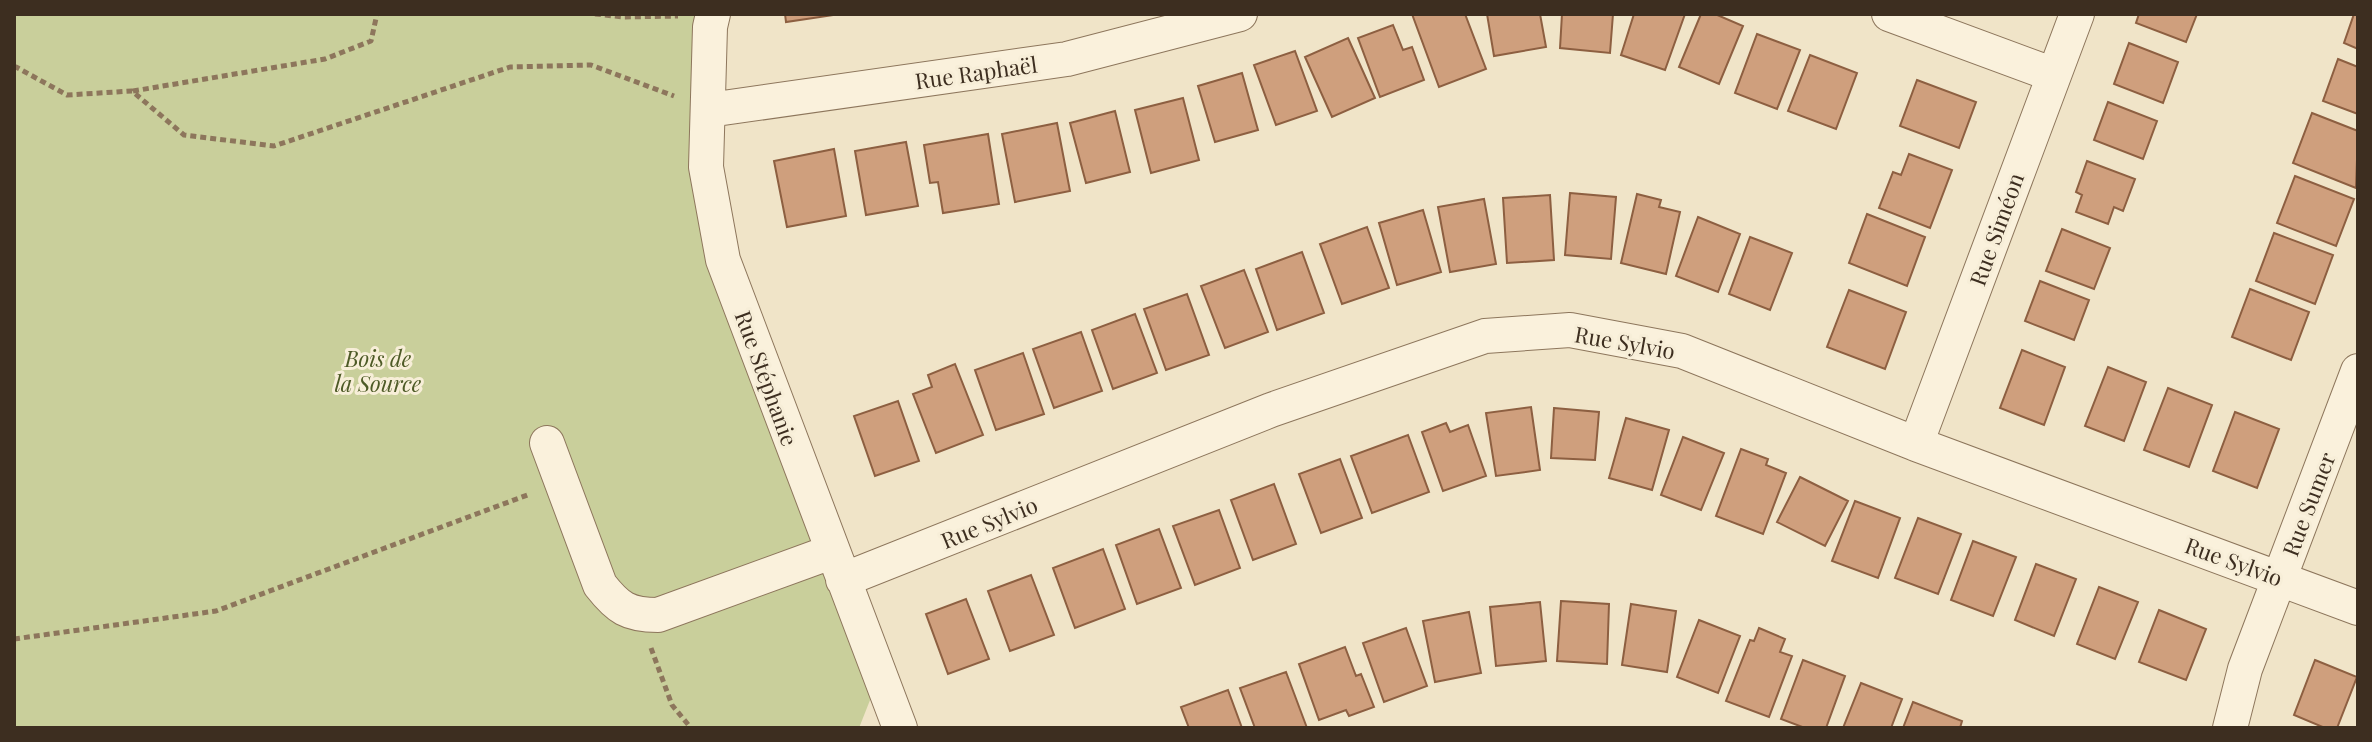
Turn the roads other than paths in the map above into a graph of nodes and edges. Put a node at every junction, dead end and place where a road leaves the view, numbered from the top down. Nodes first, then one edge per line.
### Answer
1 (1240, 14) edge
2 (1889, 14) edge
3 (2077, 14) edge
4 (697, 15) edge
5 (2054, 75) junction
6 (709, 110) junction
7 (2358, 371) edge
8 (547, 443) dead end
9 (1916, 444) junction
10 (837, 566) junction
11 (2280, 578) junction
12 (2358, 608) edge
13 (900, 728) edge
14 (2230, 728) edge

1 - 6 street, Rue Raphaël
2 - 5 street
3 - 5 street, Rue Siméon
4 - 6 street, Rue Stéphanie
5 - 9 street, Rue Siméon
6 - 10 street, Rue Stéphanie
7 - 11 street, Rue Sumer
8 - 10 street, Rue Sylvio
9 - 10 street, Rue Sylvio
9 - 11 street, Rue Sylvio
10 - 13 street, Rue Stéphanie
11 - 12 street, Rue Sylvio
11 - 14 street, Rue Sumer

